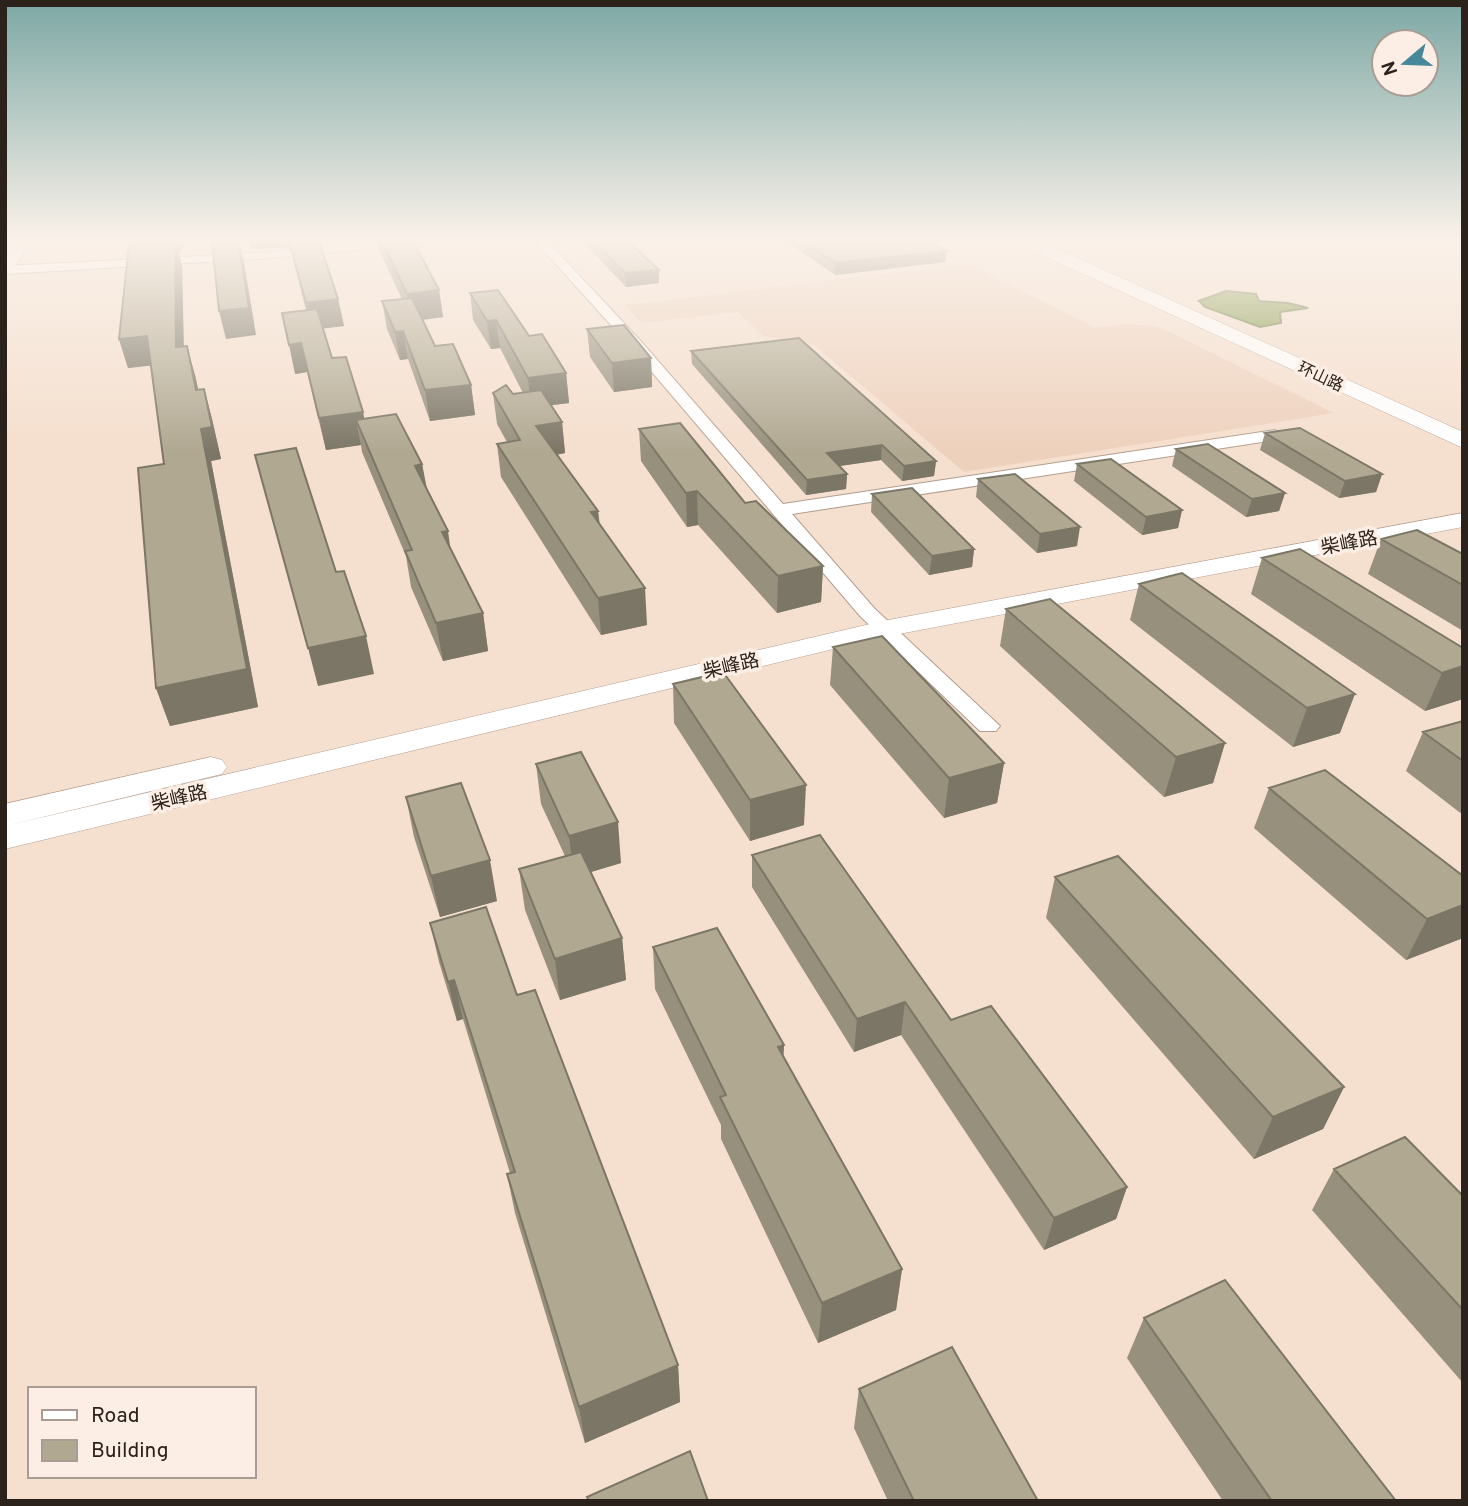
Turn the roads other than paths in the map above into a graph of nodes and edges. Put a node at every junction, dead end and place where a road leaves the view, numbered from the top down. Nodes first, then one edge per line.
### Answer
1 (606, 311) edge
2 (1180, 311) edge
3 (1275, 435) edge
4 (1463, 441) edge
5 (1463, 506) edge
6 (779, 510) junction
7 (1463, 520) edge
8 (875, 620) junction
9 (988, 726) dead end
10 (5, 815) edge
11 (5, 838) edge

1 - 6 street
2 - 4 main road, 环山路
3 - 6 street
5 - 8 street, 柴峰路
6 - 8 street
7 - 8 street, 柴峰路
8 - 9 street
8 - 10 street, 柴峰路
8 - 11 street, 柴峰路

